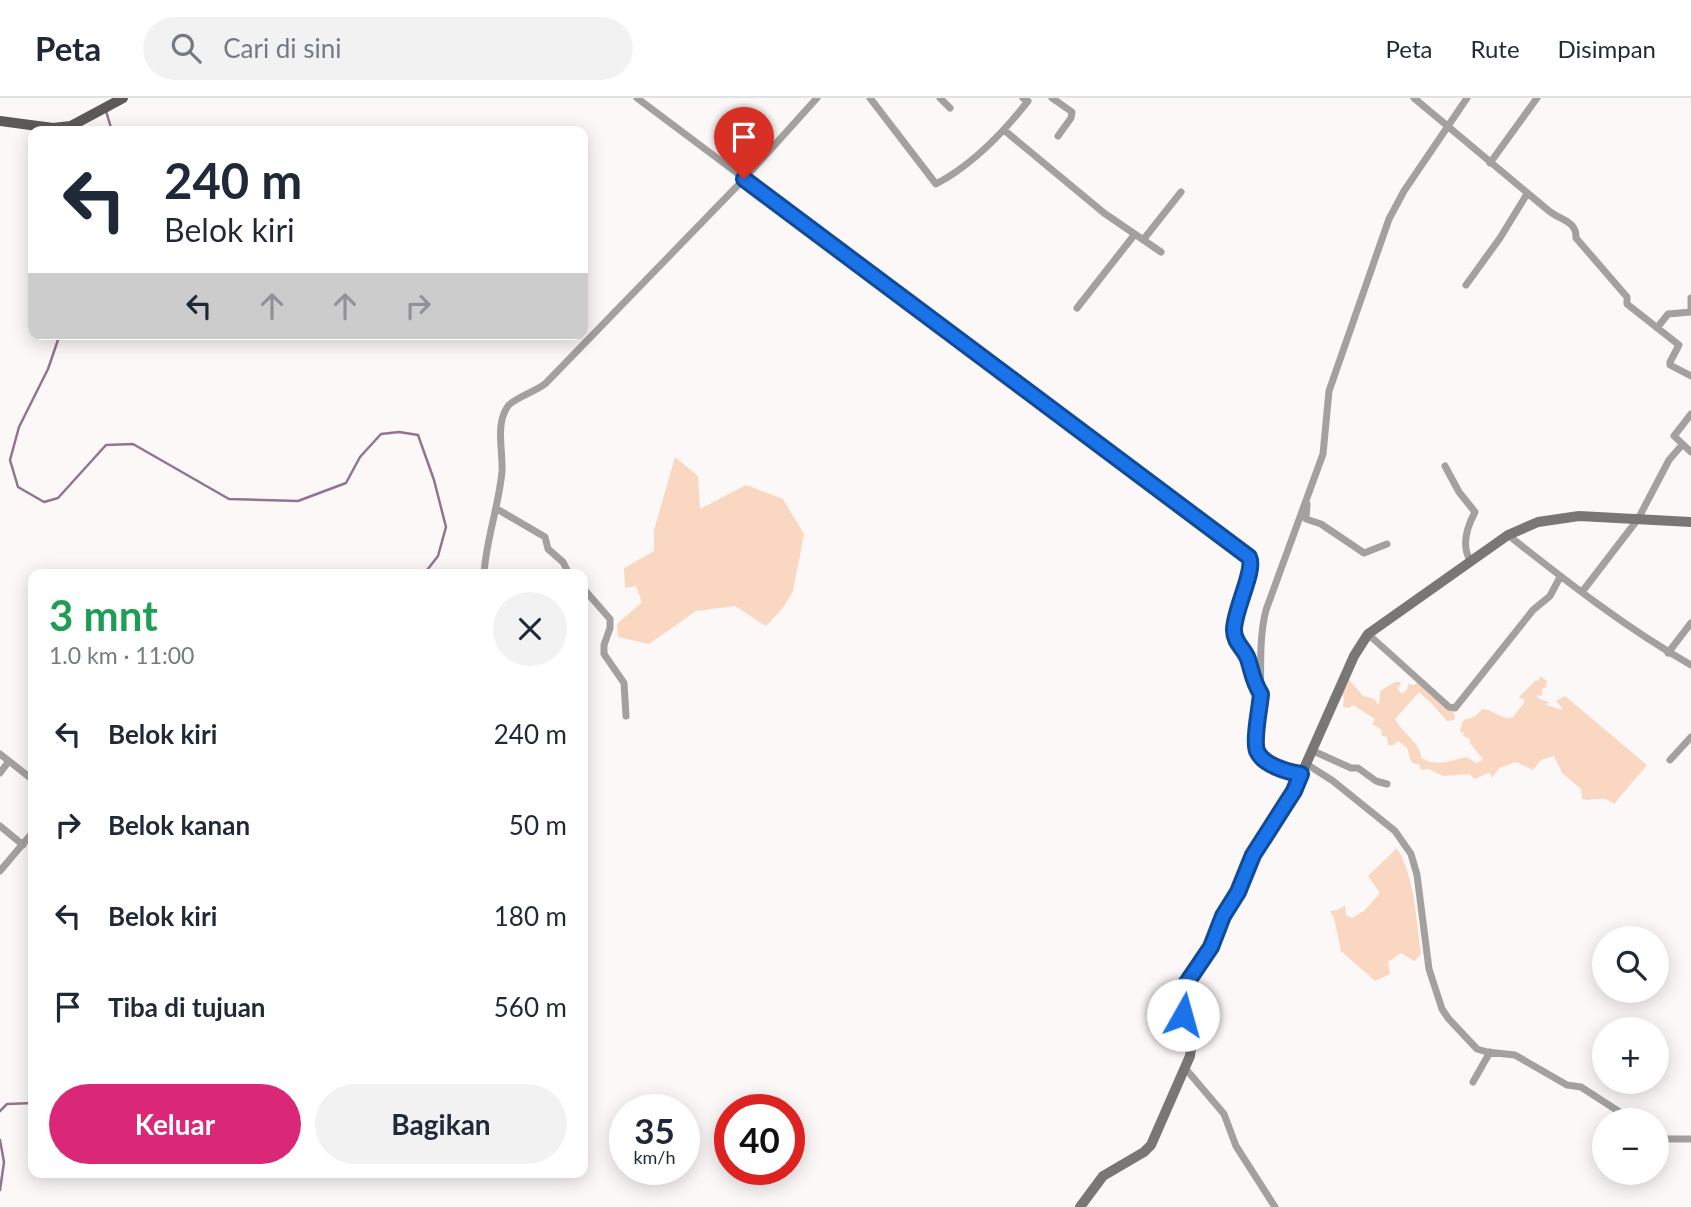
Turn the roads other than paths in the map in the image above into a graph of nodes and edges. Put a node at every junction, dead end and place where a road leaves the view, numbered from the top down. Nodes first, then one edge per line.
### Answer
1 (637, 98) edge
2 (817, 98) edge
3 (870, 98) edge
4 (940, 98) edge
5 (1052, 98) edge
6 (1415, 98) edge
7 (1467, 98) edge
8 (1537, 98) edge
9 (121, 99) edge
10 (1028, 99) edge
11 (950, 108) dead end
12 (0, 121) edge
13 (1449, 125) junction
14 (28, 126) edge
15 (71, 126) edge
16 (1003, 130) junction
17 (1058, 136) dead end
18 (1490, 163) junction
19 (744, 179) junction
20 (1181, 192) dead end
21 (1527, 194) junction
22 (1135, 234) junction
23 (1143, 240) junction
24 (1161, 253) dead end
25 (1466, 285) dead end
26 (1691, 298) edge
27 (1077, 308) dead end
28 (1657, 328) junction
29 (588, 340) edge
30 (588, 340) edge
31 (1691, 376) edge
32 (1691, 414) edge
33 (1682, 445) junction
34 (1691, 452) edge
35 (1445, 466) dead end
36 (1307, 496) junction
37 (497, 509) junction
38 (1638, 519) junction
39 (1691, 522) edge
40 (1508, 535) junction
41 (1387, 544) dead end
42 (1470, 561) junction
43 (485, 569) edge
44 (566, 569) edge
45 (1560, 577) junction
46 (1582, 592) junction
47 (588, 594) edge
48 (1691, 623) edge
49 (1368, 634) junction
50 (1668, 653) junction
51 (1691, 665) edge
52 (1261, 694) junction
53 (626, 716) dead end
54 (1691, 737) edge
55 (1311, 750) junction
56 (0, 754) edge
57 (1670, 760) dead end
58 (9, 761) junction
59 (1305, 764) junction
60 (0, 773) edge
61 (1301, 774) junction
62 (28, 776) edge
63 (1387, 784) dead end
64 (0, 827) edge
65 (28, 838) edge
66 (23, 845) junction
67 (0, 871) edge
68 (1490, 1052) junction
69 (1185, 1068) junction
70 (1474, 1082) dead end
71 (1613, 1108) edge
72 (1669, 1139) edge
73 (1691, 1139) edge
74 (1080, 1207) edge
75 (1275, 1207) edge

1 - 19 street
2 - 19 street
3 - 16 street
4 - 11 street
5 - 17 street
6 - 13 street
7 - 13 street
8 - 18 street
9 - 15 main road
10 - 16 street
12 - 14 main road
13 - 18 street
13 - 36 street
16 - 22 street
18 - 21 street
19 - 29 street
19 - 52 street
20 - 23 street
21 - 25 street
21 - 28 street
22 - 23 street
22 - 27 street
23 - 24 street
26 - 28 street
28 - 31 street
30 - 37 street
32 - 33 street
33 - 34 street
33 - 38 street
35 - 42 street
36 - 41 street
36 - 52 street
37 - 43 street
37 - 44 street
38 - 39 street
38 - 40 street
38 - 46 street
40 - 42 street
40 - 45 street
42 - 49 street
45 - 46 street
45 - 49 street
46 - 50 street
47 - 53 street
48 - 50 street
49 - 55 street
50 - 51 street
52 - 61 street
54 - 57 street
55 - 59 street
55 - 63 street
56 - 58 street
58 - 60 street
58 - 62 street
59 - 61 street
59 - 68 street
61 - 69 street
64 - 66 street
65 - 66 street
66 - 67 street
68 - 70 street
68 - 71 street
69 - 74 street
69 - 75 street
72 - 73 street

